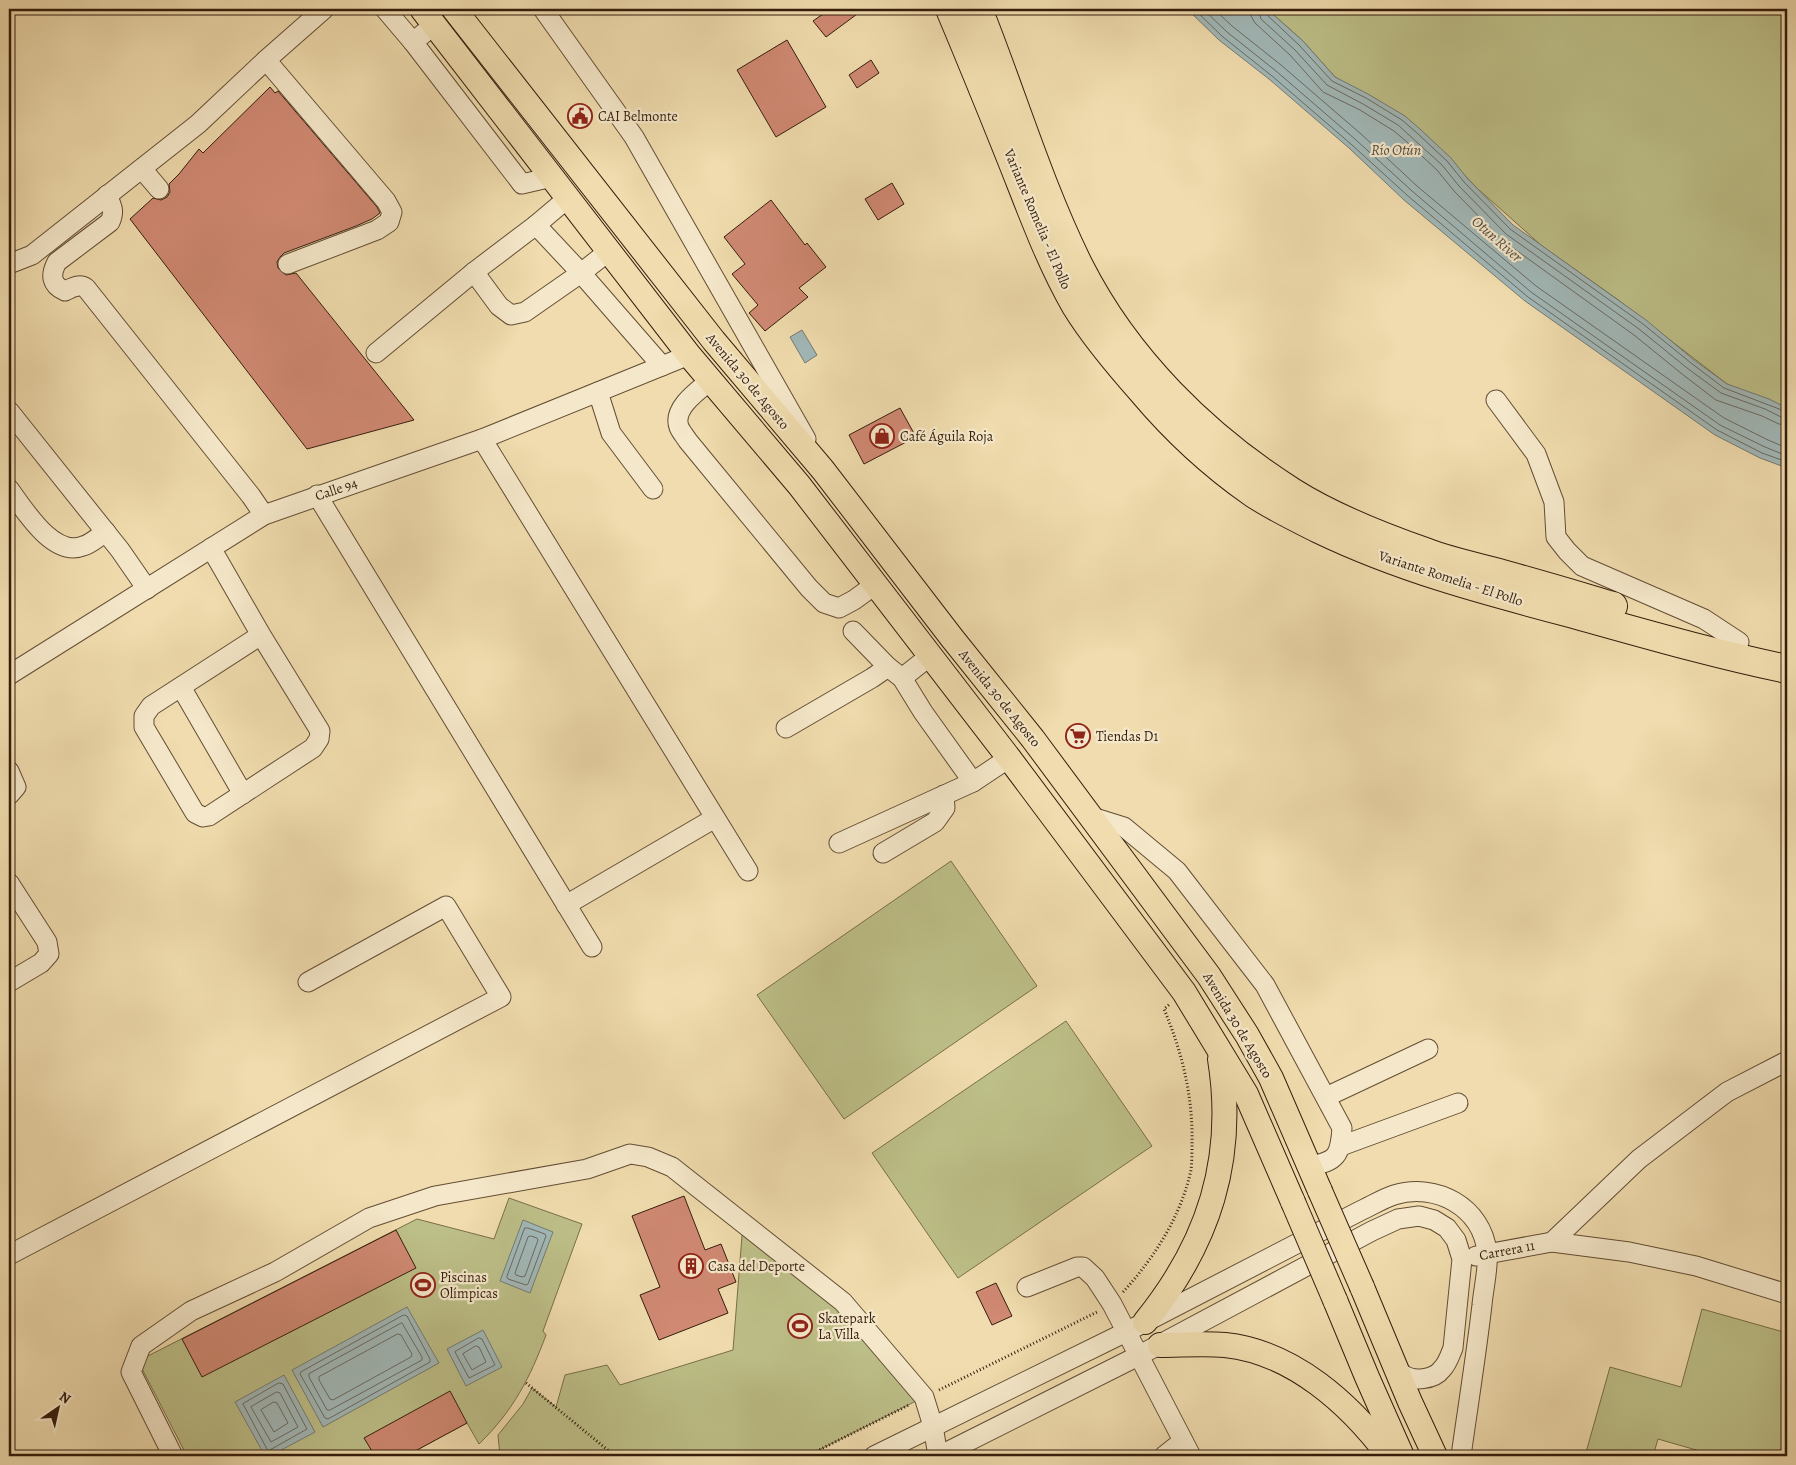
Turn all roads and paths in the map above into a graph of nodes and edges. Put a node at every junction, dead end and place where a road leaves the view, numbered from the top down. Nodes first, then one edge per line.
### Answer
1 (324, 9) edge
2 (385, 9) edge
3 (454, 9) edge
4 (543, 9) edge
5 (950, 9) edge
6 (978, 9) edge
7 (428, 17) edge
8 (413, 42) junction
9 (266, 60) junction
10 (142, 169) junction
11 (552, 177) junction
12 (159, 189) dead end
13 (107, 195) junction
14 (568, 198) junction
15 (536, 226) junction
16 (609, 251) junction
17 (9, 264) edge
18 (288, 264) dead end
19 (474, 272) junction
20 (581, 273) junction
21 (376, 353) dead end
22 (689, 355) junction
23 (662, 366) junction
24 (711, 380) junction
25 (598, 392) junction
26 (1496, 400) dead end
27 (9, 411) edge
28 (482, 439) junction
29 (823, 470) junction
30 (9, 489) edge
31 (653, 489) dead end
32 (317, 496) junction
33 (264, 515) junction
34 (106, 532) junction
35 (211, 548) junction
36 (876, 584) junction
37 (147, 589) junction
38 (853, 631) dead end
39 (261, 635) junction
40 (1739, 642) junction
41 (930, 656) junction
42 (1787, 663) edge
43 (1787, 668) edge
44 (895, 672) junction
45 (9, 674) edge
46 (181, 687) junction
47 (786, 728) dead end
48 (1009, 758) junction
49 (9, 771) edge
50 (973, 782) junction
51 (243, 794) junction
52 (9, 795) edge
53 (944, 795) junction
54 (1092, 817) junction
55 (714, 818) junction
56 (839, 843) dead end
57 (883, 853) dead end
58 (748, 871) dead end
59 (9, 883) edge
60 (566, 905) junction
61 (592, 947) dead end
62 (9, 982) edge
63 (308, 982) dead end
64 (1184, 992) junction
65 (1219, 1049) junction
66 (1428, 1049) dead end
67 (1787, 1061) edge
68 (1326, 1097) junction
69 (1458, 1103) dead end
70 (1341, 1146) junction
71 (1310, 1166) junction
72 (1552, 1242) junction
73 (1487, 1254) junction
74 (9, 1255) edge
75 (1462, 1260) junction
76 (1027, 1287) dead end
77 (1787, 1294) edge
78 (1112, 1304) junction
79 (1136, 1327) junction
80 (1160, 1345) junction
81 (1138, 1356) junction
82 (1394, 1365) junction
83 (526, 1383) dead end
84 (924, 1397) junction
85 (933, 1426) junction
86 (1187, 1449) edge
87 (173, 1456) edge
88 (615, 1456) edge
89 (807, 1456) edge
90 (874, 1456) edge
91 (939, 1456) edge
92 (1164, 1456) edge
93 (1389, 1456) edge
94 (1402, 1456) edge
95 (1435, 1456) edge
96 (1461, 1456) edge

1 - 9 street
2 - 8 street
3 - 29 main road, Avenida 30 de Agosto
4 - 29 street
5 - 43 highway, Variante Romelia - El Pollo
6 - 40 highway, Variante Romelia - El Pollo
7 - 8 street
7 - 11 main road, Avenida 30 de Agosto
8 - 11 street
9 - 10 street
9 - 18 street
10 - 12 street
10 - 13 street
11 - 14 main road, Avenida 30 de Agosto
13 - 17 street
13 - 33 street
14 - 15 street
14 - 16 main road, Avenida 30 de Agosto
15 - 19 street
15 - 20 street
16 - 20 street
16 - 22 main road, Avenida 30 de Agosto
19 - 20 street
19 - 21 street
20 - 23 street
22 - 23 street, Calle 94
22 - 24 main road, Avenida 30 de Agosto
23 - 25 street, Calle 94
24 - 36 main road, Avenida 30 de Agosto
24 - 36 street
25 - 28 street, Calle 94
25 - 31 street
26 - 40 street
27 - 34 street
28 - 32 street, Calle 94
28 - 55 street
29 - 54 main road, Avenida 30 de Agosto
30 - 34 street
32 - 33 street, Calle 94
32 - 60 street
33 - 35 street, Calle 94
34 - 37 street
35 - 37 street, Calle 94
35 - 39 street
36 - 41 main road, Avenida 30 de Agosto
37 - 45 street, Calle 94
38 - 44 street
39 - 46 street
39 - 51 street
40 - 42 highway, Variante Romelia - El Pollo
41 - 44 street
41 - 48 main road, Avenida 30 de Agosto
44 - 47 street
44 - 50 street
46 - 51 street
46 - 51 street
48 - 50 street
48 - 64 main road, Avenida 30 de Agosto
49 - 52 street
50 - 53 street
53 - 56 street
53 - 57 street
54 - 68 street
54 - 71 main road, Avenida 30 de Agosto
55 - 58 street
55 - 60 street
59 - 62 street
60 - 61 street
63 - 74 street
64 - 65 main road, Avenida 30 de Agosto
64 - 78 path
65 - 79 main road
65 - 94 main road, Avenida 30 de Agosto, bridge
66 - 68 street
67 - 72 street
68 - 70 street
69 - 70 street
70 - 71 street
71 - 82 main road, Avenida 30 de Agosto, bridge
72 - 73 street, Carrera 11
72 - 77 street
73 - 75 street, Carrera 11
73 - 79 street
73 - 96 street
75 - 80 street
75 - 82 street
76 - 78 street
78 - 79 street
78 - 84 path
79 - 81 street
79 - 85 street
80 - 81 street
80 - 93 main road
81 - 86 street
81 - 91 street
82 - 95 main road, Avenida 30 de Agosto
83 - 88 path
84 - 85 street
84 - 87 street
84 - 89 path
85 - 90 street
85 - 91 street
86 - 92 street

